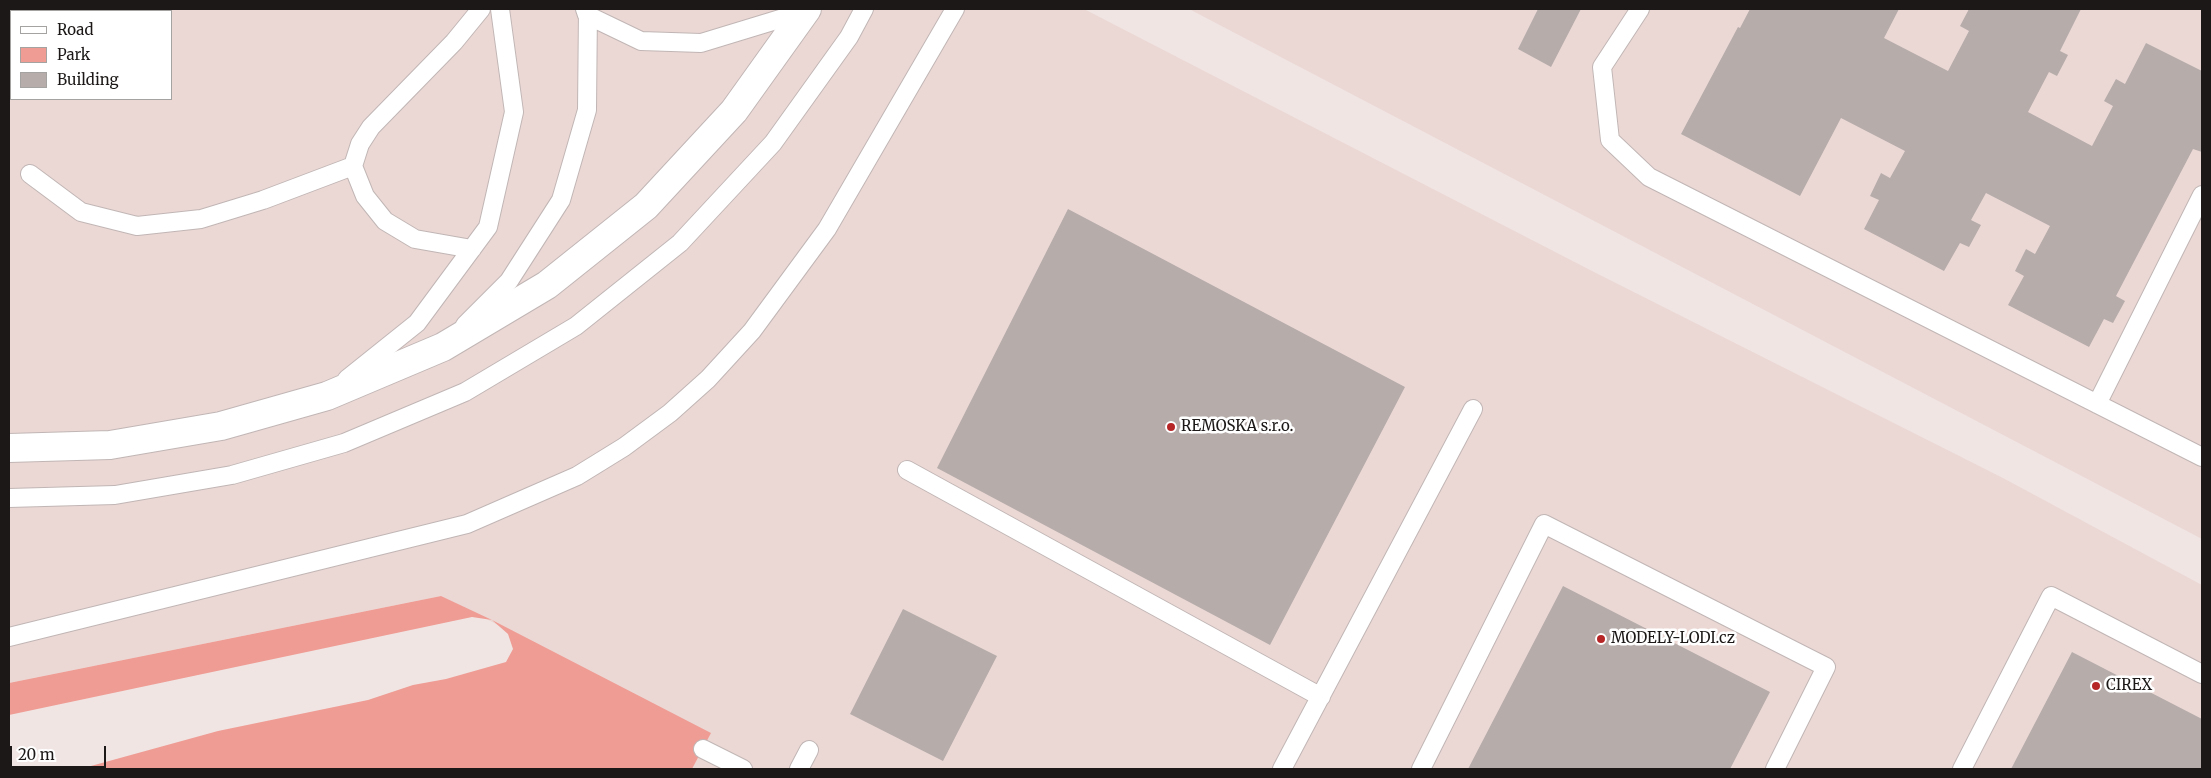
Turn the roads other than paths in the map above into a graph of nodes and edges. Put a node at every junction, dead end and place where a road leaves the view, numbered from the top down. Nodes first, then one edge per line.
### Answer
1 (481, 9) edge
2 (500, 9) edge
3 (864, 9) edge
4 (955, 9) edge
5 (1640, 9) edge
6 (806, 10) edge
7 (587, 11) edge
8 (353, 166) junction
9 (30, 174) dead end
10 (2202, 194) edge
11 (472, 249) junction
12 (443, 347) junction
13 (327, 396) junction
14 (2097, 404) junction
15 (1473, 409) dead end
16 (9, 448) edge
17 (2202, 457) edge
18 (908, 470) dead end
19 (9, 498) edge
20 (9, 636) edge
21 (2202, 674) edge
22 (1321, 697) junction
23 (703, 749) dead end
24 (808, 750) dead end
25 (743, 769) edge
26 (799, 769) edge
27 (1282, 769) edge
28 (1421, 769) edge
29 (1775, 769) edge
30 (1962, 769) edge

1 - 8 lane
2 - 11 lane
3 - 19 lane
4 - 20 lane
5 - 14 lane
6 - 7 lane
6 - 12 street
7 - 12 lane
8 - 9 lane
8 - 11 lane
10 - 14 lane
11 - 13 lane
12 - 13 street
13 - 16 street
14 - 17 lane
15 - 22 lane
18 - 22 lane
21 - 30 lane
22 - 27 lane
23 - 25 lane
24 - 26 lane
28 - 29 lane

